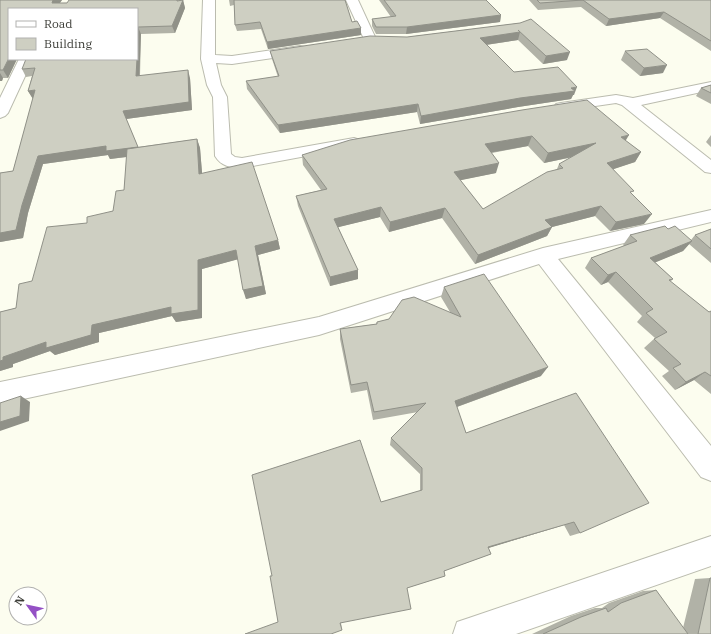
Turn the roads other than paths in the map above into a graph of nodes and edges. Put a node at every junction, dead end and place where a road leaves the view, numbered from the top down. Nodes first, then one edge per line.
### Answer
1 (209, 0) edge
2 (352, 0) edge
3 (370, 39) junction
4 (384, 39) edge
5 (355, 41) edge
6 (309, 48) edge
7 (208, 59) junction
8 (26, 60) edge
9 (711, 86) edge
10 (631, 103) junction
11 (548, 109) edge
12 (0, 113) edge
13 (371, 140) edge
14 (711, 168) edge
15 (711, 216) edge
16 (543, 255) junction
17 (0, 393) edge
18 (711, 467) edge
19 (711, 551) edge
20 (471, 634) edge

1 - 7 street
2 - 3 street
3 - 4 street
3 - 5 street
6 - 7 street
7 - 13 street
8 - 12 street
9 - 10 street
10 - 11 street
10 - 14 street
15 - 16 street
16 - 17 street
16 - 18 street
19 - 20 street

